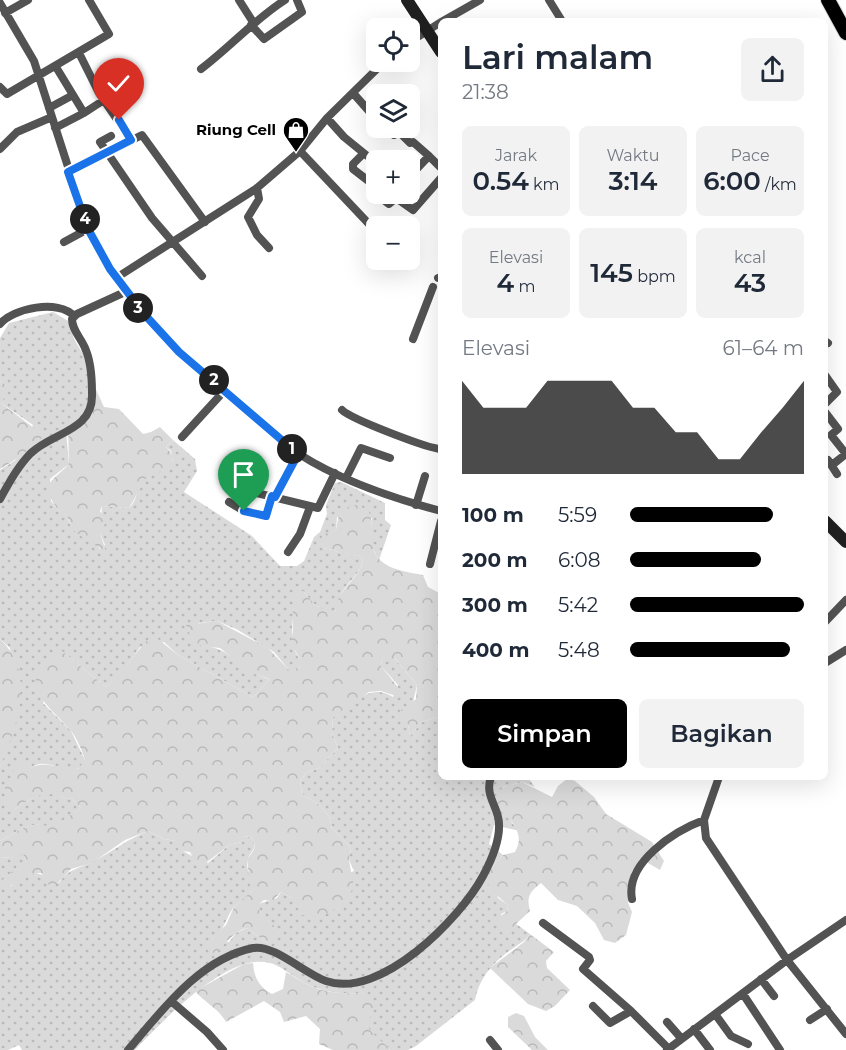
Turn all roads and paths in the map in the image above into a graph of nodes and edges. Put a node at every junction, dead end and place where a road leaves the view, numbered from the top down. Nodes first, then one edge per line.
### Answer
1 (27, 0) edge
2 (89, 0) edge
3 (239, 0) edge
4 (285, 0) edge
5 (297, 0) edge
6 (407, 0) edge
7 (480, 0) edge
8 (549, 0) edge
9 (828, 0) edge
10 (0, 3) edge
11 (6, 13) junction
12 (447, 18) edge
13 (560, 18) edge
14 (252, 23) junction
15 (438, 23) edge
16 (426, 30) junction
17 (846, 33) edge
18 (420, 34) edge
19 (438, 48) edge
20 (79, 53) junction
21 (56, 67) junction
22 (201, 69) dead end
23 (374, 72) edge
24 (39, 77) junction
25 (0, 87) edge
26 (353, 93) junction
27 (73, 95) junction
28 (104, 100) junction
29 (49, 108) junction
30 (366, 108) edge
31 (84, 113) junction
32 (52, 117) junction
33 (327, 118) junction
34 (55, 128) junction
35 (111, 136) dead end
36 (405, 138) edge
37 (131, 140) junction
38 (0, 149) edge
39 (300, 151) junction
40 (107, 153) junction
41 (363, 154) junction
42 (366, 156) edge
43 (429, 156) junction
44 (420, 165) edge
45 (438, 165) edge
46 (68, 172) junction
47 (438, 181) edge
48 (257, 188) junction
49 (366, 221) edge
50 (205, 222) junction
51 (88, 229) junction
52 (171, 241) junction
53 (64, 242) dead end
54 (269, 248) dead end
55 (202, 276) dead end
56 (116, 278) junction
57 (434, 287) dead end
58 (125, 292) junction
59 (74, 316) junction
60 (0, 324) edge
61 (414, 339) dead end
62 (828, 378) edge
63 (225, 390) junction
64 (828, 401) edge
65 (342, 410) dead end
66 (828, 416) edge
67 (183, 437) dead end
68 (438, 448) edge
69 (298, 454) junction
70 (390, 458) dead end
71 (829, 463) edge
72 (335, 473) junction
73 (837, 474) dead end
74 (425, 476) dead end
75 (346, 478) junction
76 (244, 490) dead end
77 (273, 497) junction
78 (0, 499) edge
79 (229, 502) dead end
80 (416, 505) junction
81 (310, 507) junction
82 (438, 510) edge
83 (828, 524) edge
84 (438, 533) edge
85 (846, 542) edge
86 (288, 552) dead end
87 (430, 564) dead end
88 (846, 600) edge
89 (828, 619) edge
90 (846, 650) edge
91 (828, 661) edge
92 (490, 780) edge
93 (718, 780) edge
94 (704, 820) junction
95 (632, 899) dead end
96 (846, 920) edge
97 (543, 923) dead end
98 (789, 959) junction
99 (761, 979) junction
100 (743, 994) junction
101 (774, 996) dead end
102 (171, 1002) junction
103 (593, 1006) dead end
104 (827, 1009) junction
105 (631, 1011) junction
106 (715, 1014) junction
107 (810, 1020) dead end
108 (667, 1022) dead end
109 (694, 1029) junction
110 (846, 1034) edge
111 (681, 1038) junction
112 (490, 1040) dead end
113 (748, 1044) dead end
114 (667, 1049) edge
115 (128, 1050) edge
116 (223, 1050) edge
117 (498, 1050) edge
118 (710, 1050) edge
119 (780, 1050) edge

1 - 11 street
2 - 20 street
3 - 14 street
4 - 14 street
5 - 14 street
6 - 16 main road
7 - 12 street
8 - 13 street
9 - 17 main road
10 - 11 street
11 - 24 street
14 - 22 street
15 - 16 street
16 - 18 street
16 - 19 main road
20 - 21 street
20 - 28 street
21 - 24 street
21 - 27 street
23 - 26 street
24 - 25 street
24 - 29 street
26 - 30 street
26 - 33 street
27 - 29 street
27 - 31 street
28 - 31 street
28 - 37 street
29 - 32 street
31 - 34 street
32 - 34 street
32 - 38 street
33 - 39 street
33 - 41 street
34 - 46 street
35 - 40 street
36 - 43 street
37 - 40 street
37 - 50 street
39 - 48 street
39 - 49 street
40 - 46 street
40 - 52 street
41 - 42 street
41 - 47 street
43 - 44 street
43 - 45 street
46 - 51 street
48 - 50 street
48 - 54 street
50 - 52 street
51 - 53 street
51 - 56 street
52 - 55 street
52 - 56 street
56 - 58 street
57 - 61 street
58 - 59 street
58 - 63 street
59 - 60 street
59 - 78 street
62 - 64 street
63 - 67 street
63 - 69 street
65 - 68 street
66 - 71 street
69 - 72 street
69 - 77 street
70 - 75 street
71 - 73 street
72 - 75 street
72 - 81 street
74 - 80 street
75 - 80 street
76 - 77 street
77 - 79 street
77 - 81 street
80 - 82 street
81 - 86 street
83 - 85 main road
84 - 87 street
88 - 89 street
90 - 91 street
92 - 102 street
93 - 94 street
94 - 95 street
94 - 98 street
96 - 98 street
97 - 105 street
98 - 99 street
98 - 104 street
99 - 100 street
99 - 101 street
100 - 106 street
100 - 119 street
102 - 115 street
102 - 116 street
103 - 105 street
104 - 107 street
104 - 110 street
105 - 114 street
106 - 109 street
106 - 113 street
108 - 111 street
109 - 111 street
109 - 118 street
111 - 114 street
112 - 117 street

